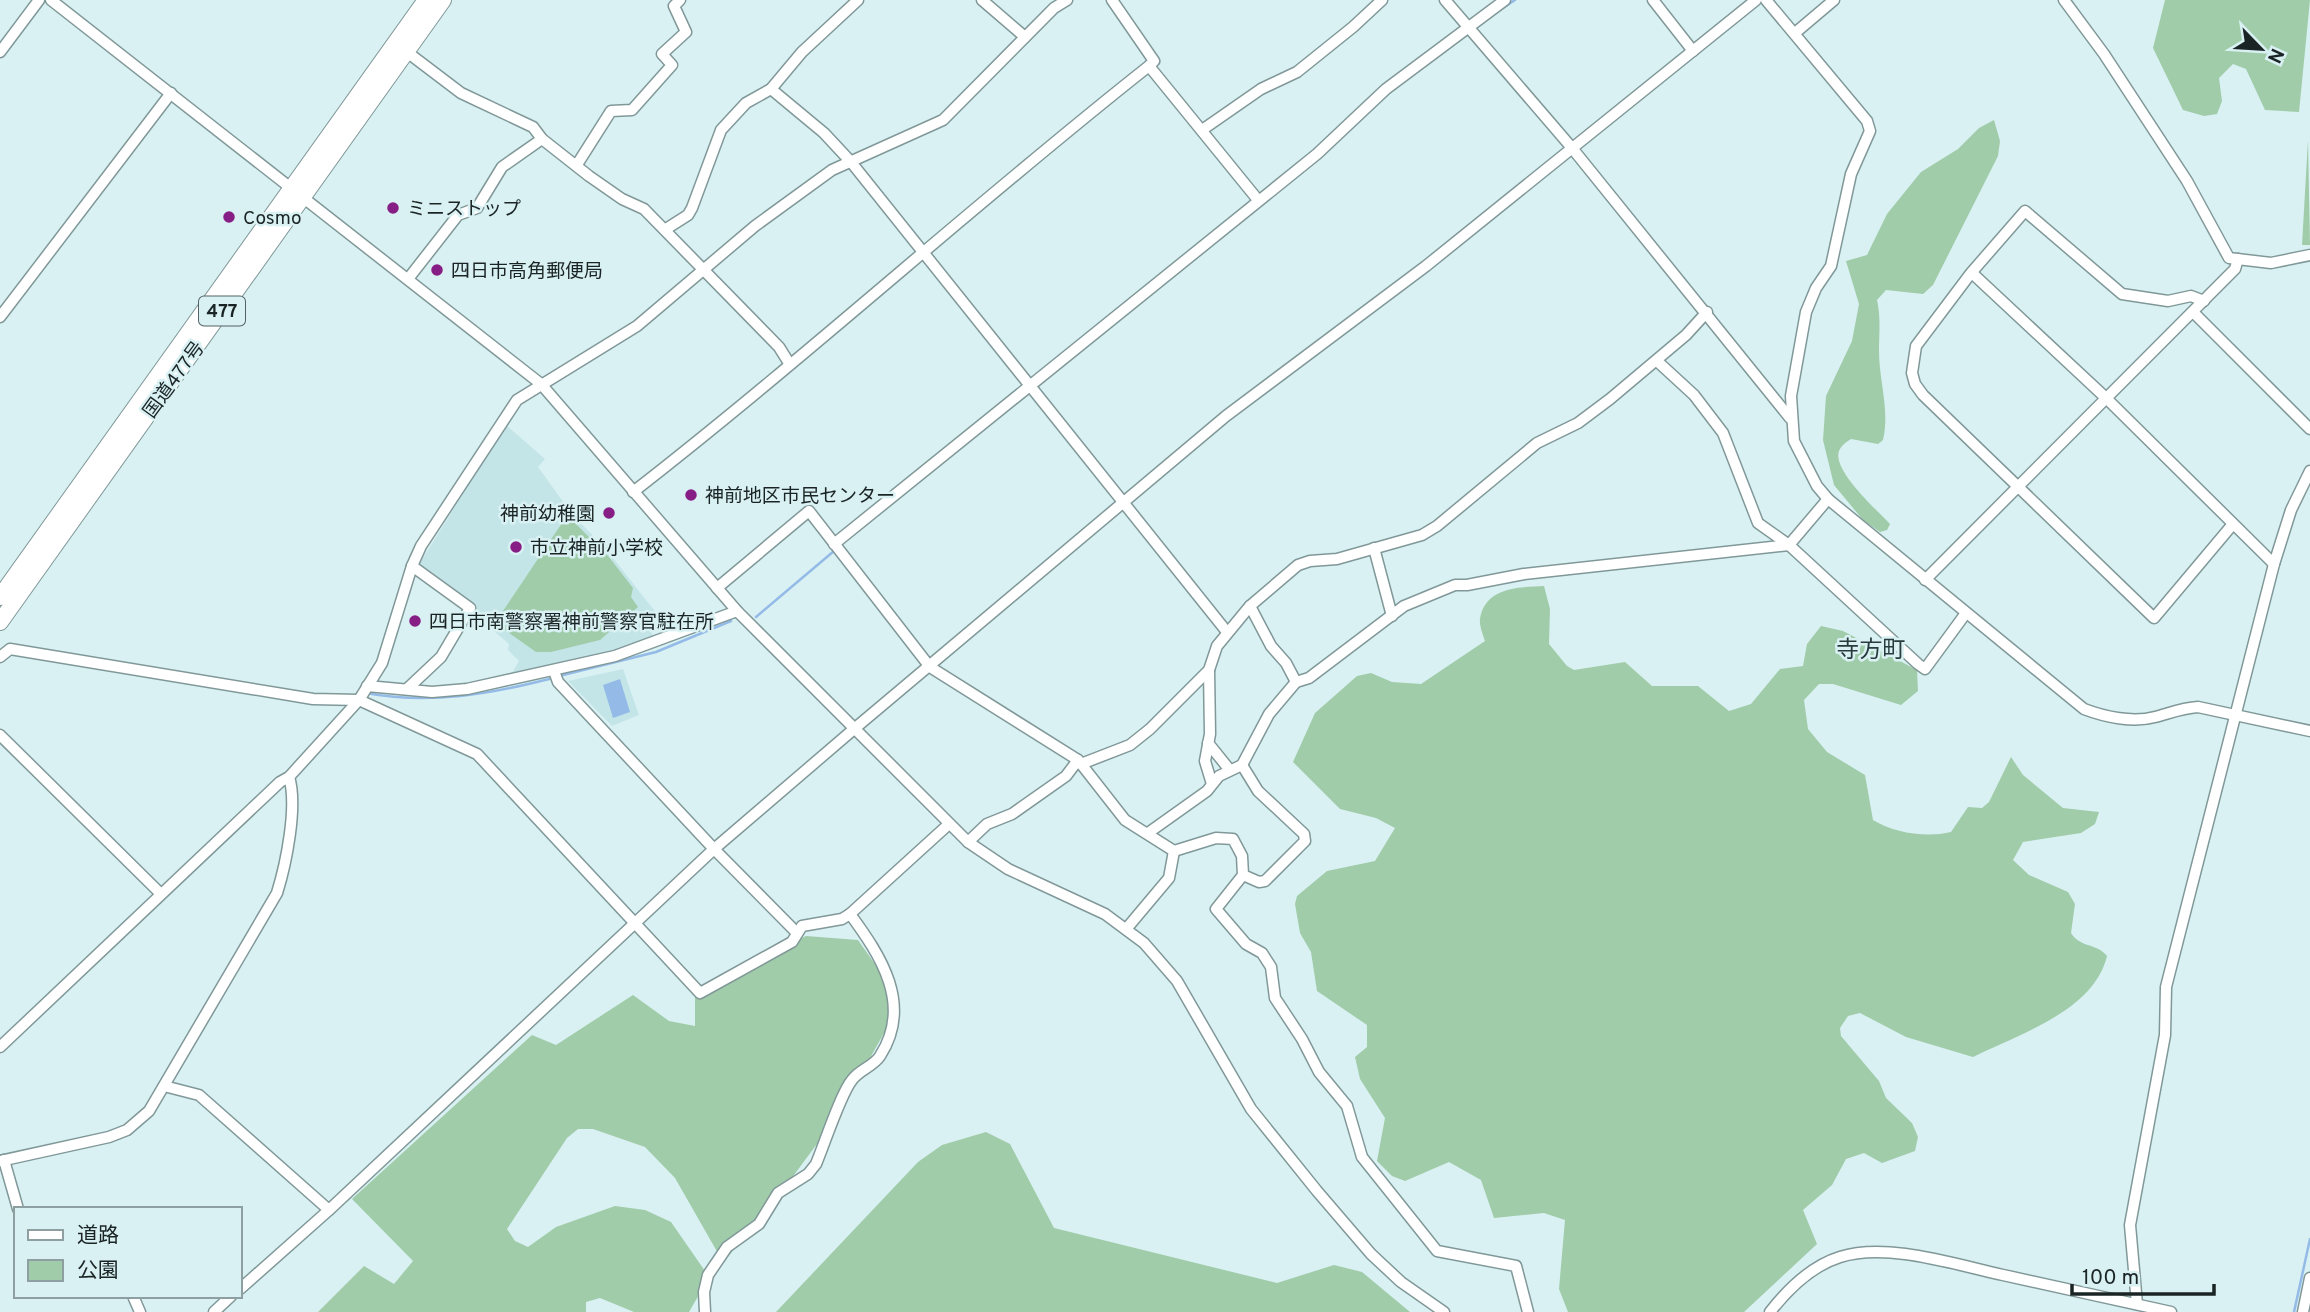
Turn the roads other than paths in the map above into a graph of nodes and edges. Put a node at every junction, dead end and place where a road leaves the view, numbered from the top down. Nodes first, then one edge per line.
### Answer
1 (39, 0) edge
2 (51, 0) edge
3 (426, 0) edge
4 (443, 0) edge
5 (680, 0) edge
6 (858, 0) edge
7 (982, 0) edge
8 (1067, 0) edge
9 (1112, 0) edge
10 (1382, 0) edge
11 (1445, 0) edge
12 (1505, 0) edge
13 (1653, 0) edge
14 (1756, 0) edge
15 (1766, 0) edge
16 (1834, 0) edge
17 (2064, 0) edge
18 (1470, 26) junction
19 (1796, 33) junction
20 (1025, 37) junction
21 (1693, 51) junction
22 (0, 52) edge
23 (407, 52) junction
24 (1150, 66) junction
25 (771, 89) junction
26 (171, 93) junction
27 (1202, 130) junction
28 (542, 139) junction
29 (1572, 148) junction
30 (852, 162) junction
31 (578, 163) junction
32 (297, 192) junction
33 (1258, 200) junction
34 (666, 229) junction
35 (922, 251) junction
36 (2310, 255) edge
37 (2238, 259) junction
38 (705, 269) junction
39 (1972, 273) junction
40 (408, 279) junction
41 (2204, 301) junction
42 (1707, 312) junction
43 (2193, 312) junction
44 (0, 317) edge
45 (1657, 360) junction
46 (789, 363) junction
47 (541, 383) junction
48 (1030, 387) junction
49 (2106, 398) junction
50 (1790, 418) junction
51 (2310, 428) edge
52 (2310, 471) edge
53 (2019, 485) junction
54 (633, 492) junction
55 (1828, 499) junction
56 (1124, 504) junction
57 (2233, 524) junction
58 (1789, 545) junction
59 (836, 547) junction
60 (1374, 548) junction
61 (2274, 564) junction
62 (412, 566) junction
63 (1925, 580) junction
64 (717, 588) junction
65 (0, 597) edge
66 (1250, 606) junction
67 (737, 611) junction
68 (1966, 613) junction
69 (1392, 616) junction
70 (0, 622) edge
71 (1227, 632) junction
72 (0, 657) edge
73 (930, 667) junction
74 (1209, 670) junction
75 (555, 675) junction
76 (1296, 682) junction
77 (407, 689) junction
78 (363, 693) junction
79 (2236, 715) junction
80 (854, 729) junction
81 (2310, 731) edge
82 (0, 736) edge
83 (1208, 743) junction
84 (1080, 762) junction
85 (1242, 765) junction
86 (1229, 769) junction
87 (289, 777) junction
88 (1212, 784) junction
89 (949, 824) junction
90 (1148, 833) junction
91 (968, 842) junction
92 (715, 849) junction
93 (1174, 851) junction
94 (1243, 875) junction
95 (162, 894) junction
96 (850, 914) junction
97 (637, 922) junction
98 (1127, 928) junction
99 (796, 932) junction
100 (0, 1047) edge
101 (164, 1086) junction
102 (2, 1161) edge
103 (17, 1207) edge
104 (329, 1210) junction
105 (2310, 1278) edge
106 (242, 1287) edge
107 (230, 1298) edge
108 (2138, 1307) edge
109 (214, 1312) edge
110 (705, 1312) edge
111 (1444, 1312) edge
112 (1528, 1312) edge
113 (1770, 1312) edge
114 (2171, 1312) edge
115 (2303, 1312) edge

1 - 22 street
2 - 26 street
3 - 32 highway, 国道477号 / 477
4 - 23 highway, 国道477号 / 477
5 - 31 street
6 - 25 street
7 - 20 street
8 - 20 street
9 - 24 street
10 - 27 street
11 - 18 street
12 - 18 street
13 - 21 street
14 - 21 street
15 - 19 street
16 - 19 street
17 - 37 street
18 - 29 street
18 - 33 street
19 - 50 street
20 - 30 street
21 - 29 street
23 - 28 street
23 - 32 highway, 国道477号 / 477
24 - 27 street
24 - 35 street
25 - 30 street
25 - 34 street
26 - 32 street
26 - 44 street
27 - 33 street
28 - 31 street
28 - 40 street
29 - 42 street
29 - 56 street
30 - 35 street
30 - 38 street
31 - 34 street
32 - 40 street
32 - 65 highway, 国道477号 / 477
32 - 70 highway, 国道477号 / 477
33 - 48 street
34 - 38 street
35 - 46 street
35 - 48 street
36 - 37 street
37 - 41 street
38 - 46 street
38 - 47 street
39 - 41 street
39 - 49 street
39 - 53 street
40 - 47 street
41 - 43 street
42 - 45 street
42 - 50 street
43 - 49 street
43 - 51 street
45 - 58 street
45 - 60 street
46 - 54 street
47 - 54 street
47 - 62 street
48 - 56 street
48 - 59 street
49 - 53 street
49 - 57 street
50 - 55 street
52 - 61 street
53 - 57 street
53 - 63 street
54 - 64 street
55 - 58 street
55 - 63 street
56 - 71 street
56 - 73 street
57 - 61 street
58 - 68 street
58 - 69 street
59 - 64 street
59 - 73 street
60 - 66 street
60 - 69 street
61 - 79 street
62 - 77 street
62 - 78 street
63 - 68 street
64 - 67 street
66 - 71 street
66 - 76 street
67 - 75 street
67 - 80 street
68 - 79 street
69 - 76 street
71 - 74 street
72 - 78 street
73 - 80 street
73 - 84 street
74 - 83 street
74 - 84 street
75 - 77 street
75 - 92 street
76 - 85 street
77 - 78 street
78 - 87 street
78 - 97 street
79 - 81 street
79 - 108 street
80 - 89 street
80 - 92 street
82 - 95 street
83 - 86 street
83 - 88 street
84 - 90 street
84 - 91 street
85 - 86 street
85 - 94 street
86 - 88 street
87 - 95 street
87 - 101 street
88 - 90 street
89 - 91 street
89 - 96 street
90 - 93 street
91 - 98 street
92 - 97 street
92 - 99 street
93 - 94 street
93 - 98 street
94 - 112 street
95 - 100 street
96 - 99 street
96 - 110 street
97 - 99 street
97 - 104 street
98 - 111 street
101 - 102 street
101 - 104 street
102 - 103 street
104 - 106 street
105 - 115 street
107 - 109 street
108 - 113 street
108 - 114 street

